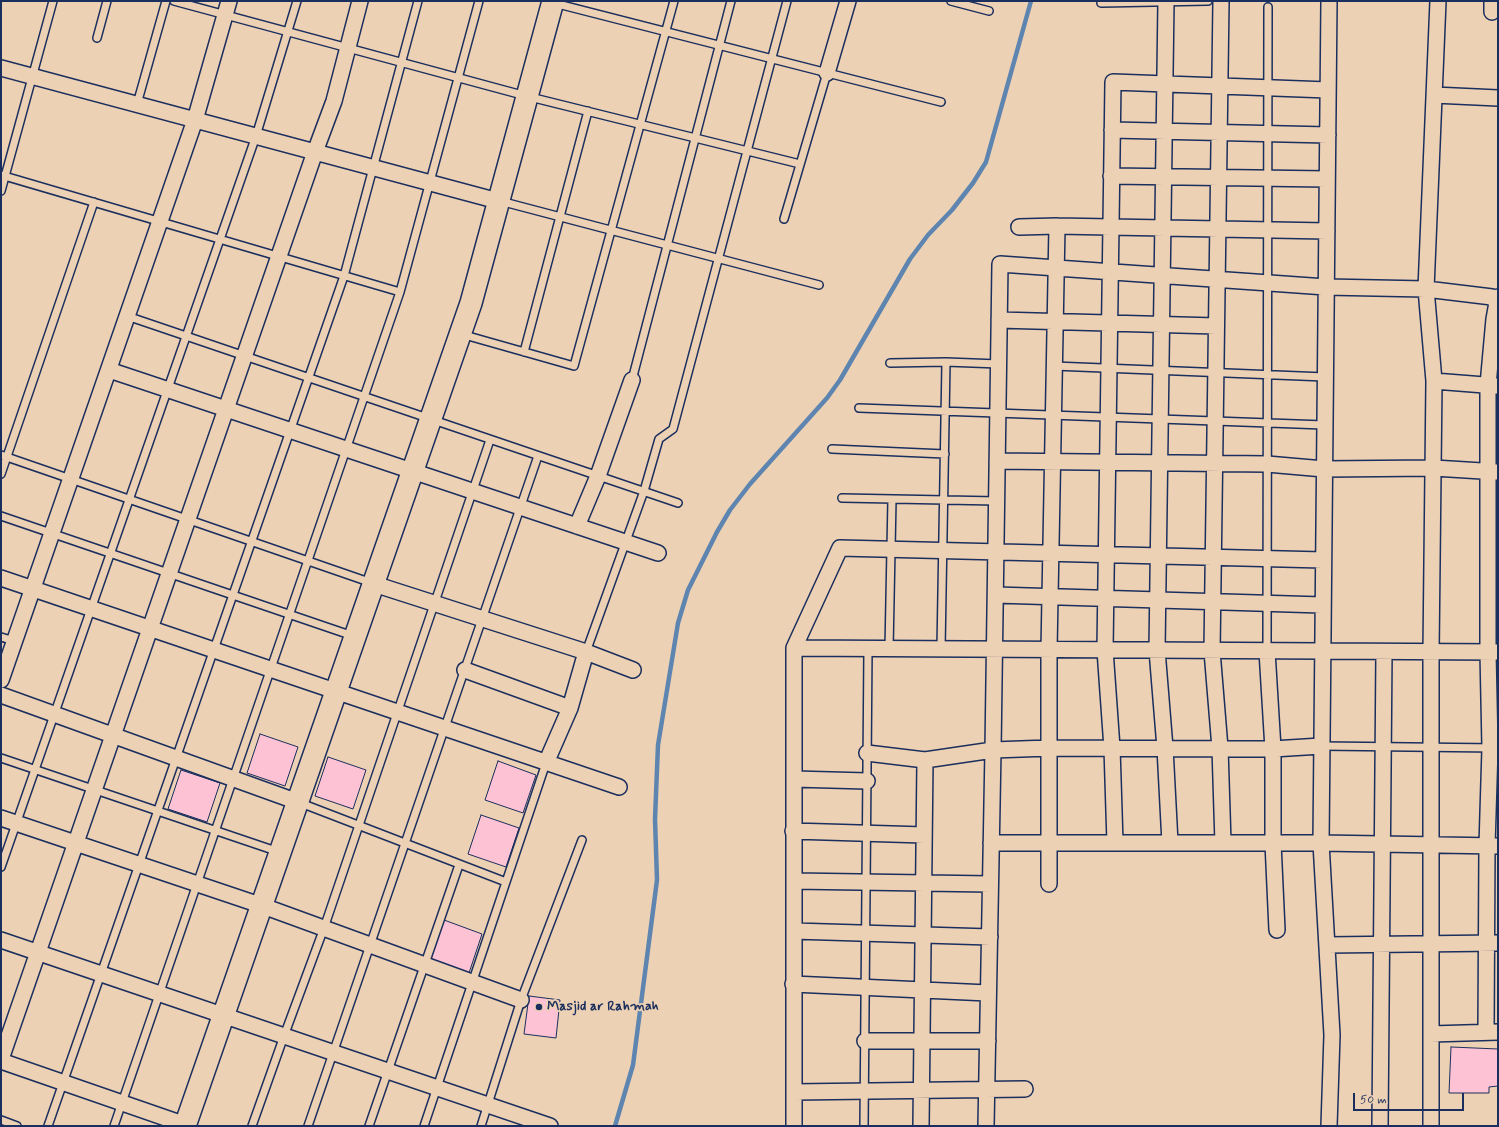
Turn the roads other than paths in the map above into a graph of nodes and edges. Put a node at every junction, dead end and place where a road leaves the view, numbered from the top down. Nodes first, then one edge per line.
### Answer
1 (53, 1) edge
2 (107, 1) edge
3 (166, 1) edge
4 (174, 1) edge
5 (297, 1) edge
6 (360, 1) edge
7 (418, 1) edge
8 (479, 1) edge
9 (674, 1) edge
10 (731, 1) edge
11 (787, 1) edge
12 (848, 1) edge
13 (951, 1) edge
14 (1166, 1) edge
15 (1208, 1) edge
16 (1221, 1) edge
17 (1329, 1) edge
18 (1438, 1) edge
19 (550, 2) edge
20 (1100, 3) dead end
21 (1268, 7) dead end
22 (227, 8) edge
23 (989, 11) dead end
24 (288, 32) junction
25 (666, 32) junction
26 (97, 38) dead end
27 (719, 45) junction
28 (348, 48) junction
29 (772, 59) junction
30 (402, 62) junction
31 (1, 68) edge
32 (827, 73) junction
33 (33, 76) junction
34 (458, 77) junction
35 (1165, 84) junction
36 (1220, 86) junction
37 (1268, 88) junction
38 (1328, 90) junction
39 (1434, 95) junction
40 (526, 96) junction
41 (1498, 98) edge
42 (941, 102) dead end
43 (137, 104) junction
44 (588, 111) junction
45 (195, 120) junction
46 (641, 124) junction
47 (1112, 130) junction
48 (1164, 131) junction
49 (1219, 132) junction
50 (1268, 134) junction
51 (1328, 135) junction
52 (256, 136) junction
53 (695, 137) junction
54 (747, 150) junction
55 (315, 152) junction
56 (800, 164) junction
57 (373, 167) junction
58 (3, 175) edge
59 (1111, 176) junction
60 (1163, 177) junction
61 (1218, 178) junction
62 (1268, 179) junction
63 (1327, 179) junction
64 (429, 182) junction
65 (1, 191) edge
66 (498, 201) junction
67 (94, 202) junction
68 (560, 217) junction
69 (784, 219) dead end
70 (160, 222) junction
71 (1057, 226) junction
72 (1019, 227) dead end
73 (1111, 227) junction
74 (1163, 228) junction
75 (1218, 229) junction
76 (612, 230) junction
77 (1268, 230) junction
78 (1327, 231) junction
79 (220, 239) junction
80 (667, 245) junction
81 (279, 256) junction
82 (718, 259) junction
83 (1056, 268) junction
84 (1110, 272) junction
85 (1162, 275) junction
86 (344, 276) junction
87 (1217, 279) junction
88 (1268, 282) junction
89 (819, 285) dead end
90 (1326, 286) junction
91 (1426, 288) junction
92 (400, 292) junction
93 (1498, 301) edge
94 (127, 316) junction
95 (999, 320) junction
96 (1055, 322) junction
97 (1109, 323) junction
98 (1161, 325) junction
99 (1216, 326) junction
100 (460, 333) junction
101 (186, 336) junction
102 (524, 352) junction
103 (244, 355) junction
104 (946, 362) junction
105 (890, 363) dead end
106 (999, 364) junction
107 (1054, 366) junction
108 (1109, 368) junction
109 (109, 370) junction
110 (1161, 371) junction
111 (1216, 372) junction
112 (1268, 375) junction
113 (1325, 377) junction
114 (309, 378) junction
115 (632, 380) joint
116 (1434, 381) junction
117 (1493, 385) edge
118 (168, 389) junction
119 (364, 396) junction
120 (226, 408) junction
121 (859, 408) dead end
122 (945, 411) junction
123 (998, 413) junction
124 (1054, 415) junction
125 (1108, 417) junction
126 (431, 419) junction
127 (1160, 419) junction
128 (1215, 420) junction
129 (1268, 422) junction
130 (1324, 425) junction
131 (290, 430) junction
132 (490, 440) junction
133 (346, 449) junction
134 (832, 449) dead end
135 (944, 454) junction
136 (4, 456) edge
137 (538, 456) junction
138 (997, 461) junction
139 (1053, 462) junction
140 (1107, 462) junction
141 (1159, 463) junction
142 (1214, 464) junction
143 (1267, 464) junction
144 (1434, 468) junction
145 (1324, 469) junction
146 (413, 471) junction
147 (1493, 472) edge
148 (1, 474) edge
149 (598, 476) junction
150 (71, 479) junction
151 (472, 491) junction
152 (644, 491) junction
153 (842, 498) dead end
154 (892, 499) junction
155 (130, 500) junction
156 (944, 500) junction
157 (997, 501) junction
158 (678, 503) dead end
159 (521, 507) junction
160 (1, 516) edge
161 (187, 520) junction
162 (577, 526) junction
163 (52, 533) junction
164 (252, 542) junction
165 (626, 542) junction
166 (891, 549) junction
167 (943, 550) junction
168 (996, 552) junction
169 (111, 553) junction
170 (658, 553) dead end
171 (1051, 553) junction
172 (1106, 554) junction
173 (1158, 556) junction
174 (1213, 557) junction
175 (1267, 558) junction
176 (1323, 560) junction
177 (307, 561) junction
178 (1493, 567) edge
179 (169, 573) junction
180 (1, 578) edge
181 (374, 584) junction
182 (33, 588) junction
183 (233, 595) junction
184 (996, 595) junction
185 (1050, 597) junction
186 (1105, 599) junction
187 (1157, 600) junction
188 (1212, 602) junction
189 (434, 603) junction
190 (1267, 603) junction
191 (1322, 605) junction
192 (92, 608) junction
193 (289, 614) junction
194 (482, 618) junction
195 (150, 628) junction
196 (356, 637) junction
197 (8, 639) edge
198 (794, 648) junction
199 (868, 649) junction
200 (889, 649) junction
201 (941, 649) junction
202 (995, 649) junction
203 (214, 650) junction
204 (1049, 650) junction
205 (1105, 650) junction
206 (1157, 650) junction
207 (1212, 651) junction
208 (1267, 651) junction
209 (1322, 651) junction
210 (586, 652) junction
211 (1384, 652) junction
212 (1431, 652) junction
213 (1493, 652) edge
214 (270, 669) junction
215 (465, 670) junction
216 (633, 670) dead end
217 (1, 680) edge
218 (336, 692) junction
219 (1, 695) edge
220 (570, 708) junction
221 (397, 712) junction
222 (55, 714) junction
223 (445, 728) junction
224 (113, 735) junction
225 (1321, 746) junction
226 (1383, 747) junction
227 (1049, 748) junction
228 (1112, 748) junction
229 (1165, 748) junction
230 (1220, 748) junction
231 (1431, 748) junction
232 (1494, 748) edge
233 (1273, 749) junction
234 (993, 750) junction
235 (867, 753) junction
236 (1, 758) edge
237 (176, 758) junction
238 (924, 760) junction
239 (546, 763) junction
240 (35, 769) junction
241 (233, 778) junction
242 (794, 779) junction
243 (867, 781) junction
244 (619, 787) dead end
245 (94, 790) junction
246 (298, 802) junction
247 (158, 811) junction
248 (1, 818) edge
249 (17, 823) junction
250 (359, 826) junction
251 (215, 830) junction
252 (794, 831) junction
253 (866, 833) junction
254 (924, 834) junction
255 (582, 840) dead end
256 (76, 843) junction
257 (405, 843) junction
258 (991, 843) junction
259 (1050, 843) junction
260 (1115, 843) junction
261 (1170, 843) junction
262 (1222, 843) junction
263 (1273, 843) junction
264 (1321, 843) junction
265 (1382, 844) junction
266 (1431, 845) junction
267 (1493, 846) edge
268 (281, 853) junction
269 (139, 864) junction
270 (459, 865) junction
271 (1, 867) edge
272 (794, 881) junction
273 (506, 882) junction
274 (866, 882) junction
275 (197, 883) junction
276 (923, 883) junction
277 (990, 884) junction
278 (1050, 884) dead end
279 (263, 906) junction
280 (324, 928) junction
281 (1277, 930) dead end
282 (794, 931) junction
283 (866, 933) junction
284 (923, 935) junction
285 (990, 937) junction
286 (1, 940) edge
287 (1431, 943) junction
288 (1492, 943) edge
289 (1381, 944) junction
290 (370, 945) junction
291 (1327, 945) junction
292 (38, 952) junction
293 (424, 964) junction
294 (101, 973) junction
295 (473, 982) junction
296 (794, 984) junction
297 (865, 987) junction
298 (922, 990) junction
299 (159, 993) junction
300 (988, 993) junction
301 (521, 1000) junction
302 (224, 1015) junction
303 (1492, 1032) edge
304 (1431, 1034) junction
305 (284, 1036) junction
306 (865, 1041) junction
307 (922, 1041) junction
308 (988, 1041) junction
309 (334, 1052) junction
310 (1, 1060) edge
311 (388, 1071) junction
312 (63, 1083) junction
313 (437, 1088) junction
314 (1025, 1089) dead end
315 (921, 1090) junction
316 (987, 1090) junction
317 (864, 1091) junction
318 (794, 1092) junction
319 (122, 1103) junction
320 (488, 1105) junction
321 (1, 1120) edge
322 (543, 1125) edge
323 (17, 1126) edge
324 (48, 1126) edge
325 (114, 1126) edge
326 (187, 1126) edge
327 (252, 1126) edge
328 (308, 1126) edge
329 (369, 1126) edge
330 (424, 1126) edge
331 (481, 1126) edge
332 (794, 1126) edge
333 (864, 1126) edge
334 (921, 1126) edge
335 (986, 1126) edge
336 (1329, 1126) edge
337 (1380, 1126) edge
338 (1431, 1126) edge

1 - 33 lane
2 - 26 lane
3 - 43 lane
4 - 22 lane
5 - 24 lane
6 - 28 street
7 - 30 lane
8 - 34 lane
9 - 25 lane
10 - 27 lane
11 - 29 lane
12 - 32 street
13 - 23 lane
14 - 15 lane
14 - 20 lane
14 - 35 street
16 - 36 street
17 - 38 street
18 - 39 street
19 - 25 lane
19 - 40 street
21 - 37 lane
22 - 24 lane
22 - 45 street
24 - 28 lane
24 - 52 lane
25 - 27 lane
25 - 46 lane
27 - 29 lane
27 - 53 lane
28 - 30 lane
28 - 55 street
29 - 32 lane
29 - 54 lane
30 - 34 lane
30 - 57 lane
31 - 33 street
32 - 42 lane
32 - 56 lane
33 - 43 street
33 - 58 lane
34 - 40 lane
34 - 64 lane
35 - 36 street
35 - 47 street
35 - 48 street
36 - 37 street
36 - 49 street
37 - 38 street
37 - 50 lane
38 - 51 street
39 - 41 street
39 - 91 street
40 - 44 lane
40 - 66 street
43 - 45 street
44 - 46 lane
44 - 68 lane
45 - 52 street
45 - 70 street
46 - 53 lane
46 - 76 lane
47 - 48 street
47 - 59 street
48 - 49 street
48 - 60 street
49 - 50 street
49 - 61 street
50 - 51 street
50 - 62 lane
51 - 63 street
52 - 55 street
52 - 79 lane
53 - 54 lane
53 - 80 lane
54 - 56 lane
54 - 82 lane
55 - 57 street
55 - 81 street
56 - 69 lane
57 - 64 street
57 - 86 lane
58 - 65 lane
58 - 67 lane
59 - 60 street
59 - 73 street
60 - 61 street
60 - 74 street
61 - 62 street
61 - 75 street
62 - 63 street
62 - 77 lane
63 - 78 street
64 - 66 street
64 - 92 lane
66 - 68 lane
66 - 100 street
67 - 70 lane
67 - 136 lane
68 - 76 lane
68 - 102 lane
70 - 79 lane
70 - 94 street
71 - 72 street
71 - 73 street
71 - 83 street
73 - 74 street
73 - 84 street
74 - 75 street
74 - 85 street
75 - 77 street
75 - 87 street
76 - 80 lane
76 - 102 lane
77 - 78 street
77 - 88 lane
78 - 90 street
79 - 81 lane
79 - 101 lane
80 - 82 lane
80 - 115 lane
81 - 86 lane
81 - 103 street
82 - 89 lane
82 - 152 lane
83 - 84 street
83 - 95 street
83 - 96 street
84 - 85 street
84 - 97 street
85 - 87 street
85 - 98 street
86 - 92 lane
86 - 114 lane
87 - 88 street
87 - 99 street
88 - 90 street
88 - 112 lane
90 - 91 street
90 - 113 street
91 - 93 street
91 - 116 street
92 - 119 lane
93 - 117 street
94 - 101 lane
94 - 109 street
95 - 96 street
95 - 106 street
96 - 97 street
96 - 107 street
97 - 98 street
97 - 108 street
98 - 99 street
98 - 110 street
99 - 111 street
100 - 102 lane
100 - 126 street
101 - 103 lane
101 - 118 lane
103 - 114 lane
103 - 120 street
104 - 105 lane
104 - 106 lane
104 - 122 lane
106 - 123 street
107 - 108 lane
107 - 124 street
108 - 110 lane
108 - 125 street
109 - 118 street
109 - 150 street
110 - 111 lane
110 - 127 street
111 - 112 lane
111 - 128 street
112 - 113 lane
112 - 129 lane
113 - 130 street
114 - 119 lane
114 - 131 lane
115 - 149 street
116 - 117 street
116 - 144 street
117 - 147 street
118 - 120 street
118 - 155 lane
119 - 126 lane
119 - 133 lane
120 - 131 street
120 - 161 street
121 - 122 lane
122 - 123 lane
122 - 135 lane
123 - 124 lane
123 - 138 street
124 - 125 lane
124 - 139 street
125 - 127 lane
125 - 140 street
126 - 132 lane
126 - 146 street
127 - 128 lane
127 - 141 street
128 - 129 lane
128 - 142 street
129 - 130 lane
129 - 143 lane
130 - 145 street
131 - 133 street
131 - 164 lane
132 - 137 lane
132 - 151 lane
133 - 146 street
133 - 177 lane
134 - 135 lane
135 - 156 lane
136 - 148 lane
136 - 150 lane
137 - 149 lane
137 - 159 lane
138 - 139 street
138 - 157 street
139 - 140 street
139 - 171 street
140 - 141 street
140 - 172 street
141 - 142 street
141 - 173 street
142 - 143 street
142 - 174 street
143 - 145 street
143 - 175 lane
144 - 145 street
144 - 147 street
144 - 212 street
145 - 176 street
146 - 151 street
146 - 181 street
147 - 178 street
149 - 152 lane
149 - 162 street
150 - 155 lane
150 - 163 street
151 - 159 street
151 - 189 lane
152 - 158 lane
152 - 165 lane
153 - 154 lane
154 - 156 lane
154 - 166 lane
155 - 161 lane
155 - 169 lane
156 - 157 lane
156 - 167 lane
157 - 168 street
159 - 162 street
159 - 194 lane
160 - 163 lane
161 - 164 lane
161 - 179 street
162 - 165 street
163 - 169 lane
163 - 182 street
164 - 177 lane
164 - 183 lane
165 - 170 street
165 - 210 lane
166 - 167 street
166 - 198 street
166 - 200 lane
167 - 168 street
167 - 201 lane
168 - 171 street
168 - 184 street
169 - 179 lane
169 - 192 lane
171 - 172 street
171 - 185 street
172 - 173 street
172 - 186 street
173 - 174 street
173 - 187 street
174 - 175 street
174 - 188 street
175 - 176 street
175 - 190 lane
176 - 191 street
177 - 181 lane
177 - 193 lane
178 - 213 street
179 - 183 lane
179 - 195 street
180 - 182 street
181 - 189 street
181 - 196 street
182 - 192 street
182 - 197 street
183 - 193 lane
183 - 203 lane
184 - 185 street
184 - 202 street
185 - 186 street
185 - 204 street
186 - 187 street
186 - 205 street
187 - 188 street
187 - 206 street
188 - 190 street
188 - 207 street
189 - 194 street
189 - 221 lane
190 - 191 street
190 - 208 lane
191 - 209 street
192 - 195 street
192 - 222 lane
193 - 196 lane
193 - 214 lane
194 - 210 street
194 - 215 lane
195 - 203 street
195 - 224 street
196 - 218 street
197 - 217 street
198 - 199 street
198 - 242 street
199 - 200 street
199 - 235 lane
200 - 201 street
201 - 202 street
202 - 204 street
202 - 234 street
203 - 214 street
203 - 237 lane
204 - 205 street
204 - 227 street
205 - 206 street
205 - 228 street
206 - 207 street
206 - 229 street
207 - 208 street
207 - 230 street
208 - 209 street
208 - 233 street
209 - 211 street
209 - 225 street
210 - 216 street
210 - 220 street
211 - 212 street
211 - 226 street
212 - 213 street
212 - 231 street
213 - 232 street
214 - 218 street
214 - 241 lane
215 - 220 street
215 - 223 lane
218 - 221 street
218 - 246 street
219 - 222 street
220 - 239 street
221 - 223 street
221 - 250 lane
222 - 224 street
222 - 240 lane
223 - 239 street
223 - 257 lane
224 - 237 street
224 - 245 street
225 - 226 lane
225 - 233 street
225 - 264 street
226 - 231 lane
226 - 265 street
227 - 228 street
227 - 234 street
227 - 259 street
228 - 229 street
228 - 260 street
229 - 230 street
229 - 261 street
230 - 233 street
230 - 262 street
231 - 232 lane
231 - 266 street
232 - 267 street
233 - 263 street
234 - 238 street
234 - 258 street
235 - 238 street
235 - 243 lane
236 - 240 lane
237 - 241 street
237 - 247 lane
238 - 254 street
239 - 244 street
239 - 273 lane
240 - 245 lane
240 - 249 lane
241 - 246 street
241 - 251 lane
242 - 243 street
242 - 252 street
243 - 253 lane
245 - 247 lane
245 - 256 street
246 - 250 lane
246 - 268 street
247 - 251 lane
247 - 269 lane
248 - 249 street
249 - 256 street
249 - 271 lane
250 - 257 lane
250 - 280 lane
251 - 268 lane
251 - 275 lane
252 - 253 street
252 - 272 street
253 - 254 street
253 - 274 lane
254 - 276 street
255 - 301 lane
256 - 269 street
256 - 292 street
257 - 270 lane
257 - 290 lane
258 - 259 street
258 - 277 street
259 - 260 street
259 - 278 street
260 - 261 street
261 - 262 street
262 - 263 street
263 - 264 street
263 - 281 street
264 - 265 street
264 - 291 street
265 - 266 street
265 - 289 street
266 - 267 street
266 - 287 street
267 - 288 street
268 - 279 street
269 - 275 street
269 - 294 lane
270 - 273 lane
270 - 293 lane
272 - 274 street
272 - 282 street
273 - 295 lane
274 - 276 street
274 - 283 lane
275 - 279 street
275 - 299 lane
276 - 277 street
276 - 284 street
277 - 285 street
279 - 280 street
279 - 302 street
280 - 290 street
280 - 305 lane
282 - 283 street
282 - 296 street
283 - 284 street
283 - 297 lane
284 - 285 street
284 - 298 street
285 - 300 street
286 - 292 street
287 - 288 street
287 - 289 street
287 - 304 street
288 - 303 street
289 - 291 street
289 - 337 street
290 - 293 street
290 - 309 lane
291 - 336 street
292 - 294 street
292 - 310 street
293 - 295 street
293 - 311 lane
294 - 299 street
294 - 312 lane
295 - 301 street
295 - 313 lane
296 - 297 street
296 - 318 street
297 - 298 street
297 - 306 lane
298 - 300 street
298 - 307 street
299 - 302 street
299 - 319 lane
300 - 308 street
301 - 320 lane
302 - 305 street
302 - 326 street
303 - 304 street
304 - 338 street
305 - 309 street
305 - 327 lane
306 - 307 street
306 - 317 lane
307 - 308 street
307 - 315 street
308 - 316 street
309 - 311 street
309 - 328 lane
310 - 312 street
311 - 313 street
311 - 329 lane
312 - 319 street
312 - 324 lane
313 - 320 street
313 - 330 lane
314 - 316 street
315 - 316 street
315 - 317 street
315 - 334 street
316 - 335 street
317 - 318 street
317 - 333 lane
318 - 332 street
319 - 325 lane
319 - 326 street
320 - 322 street
320 - 331 lane
321 - 323 lane

